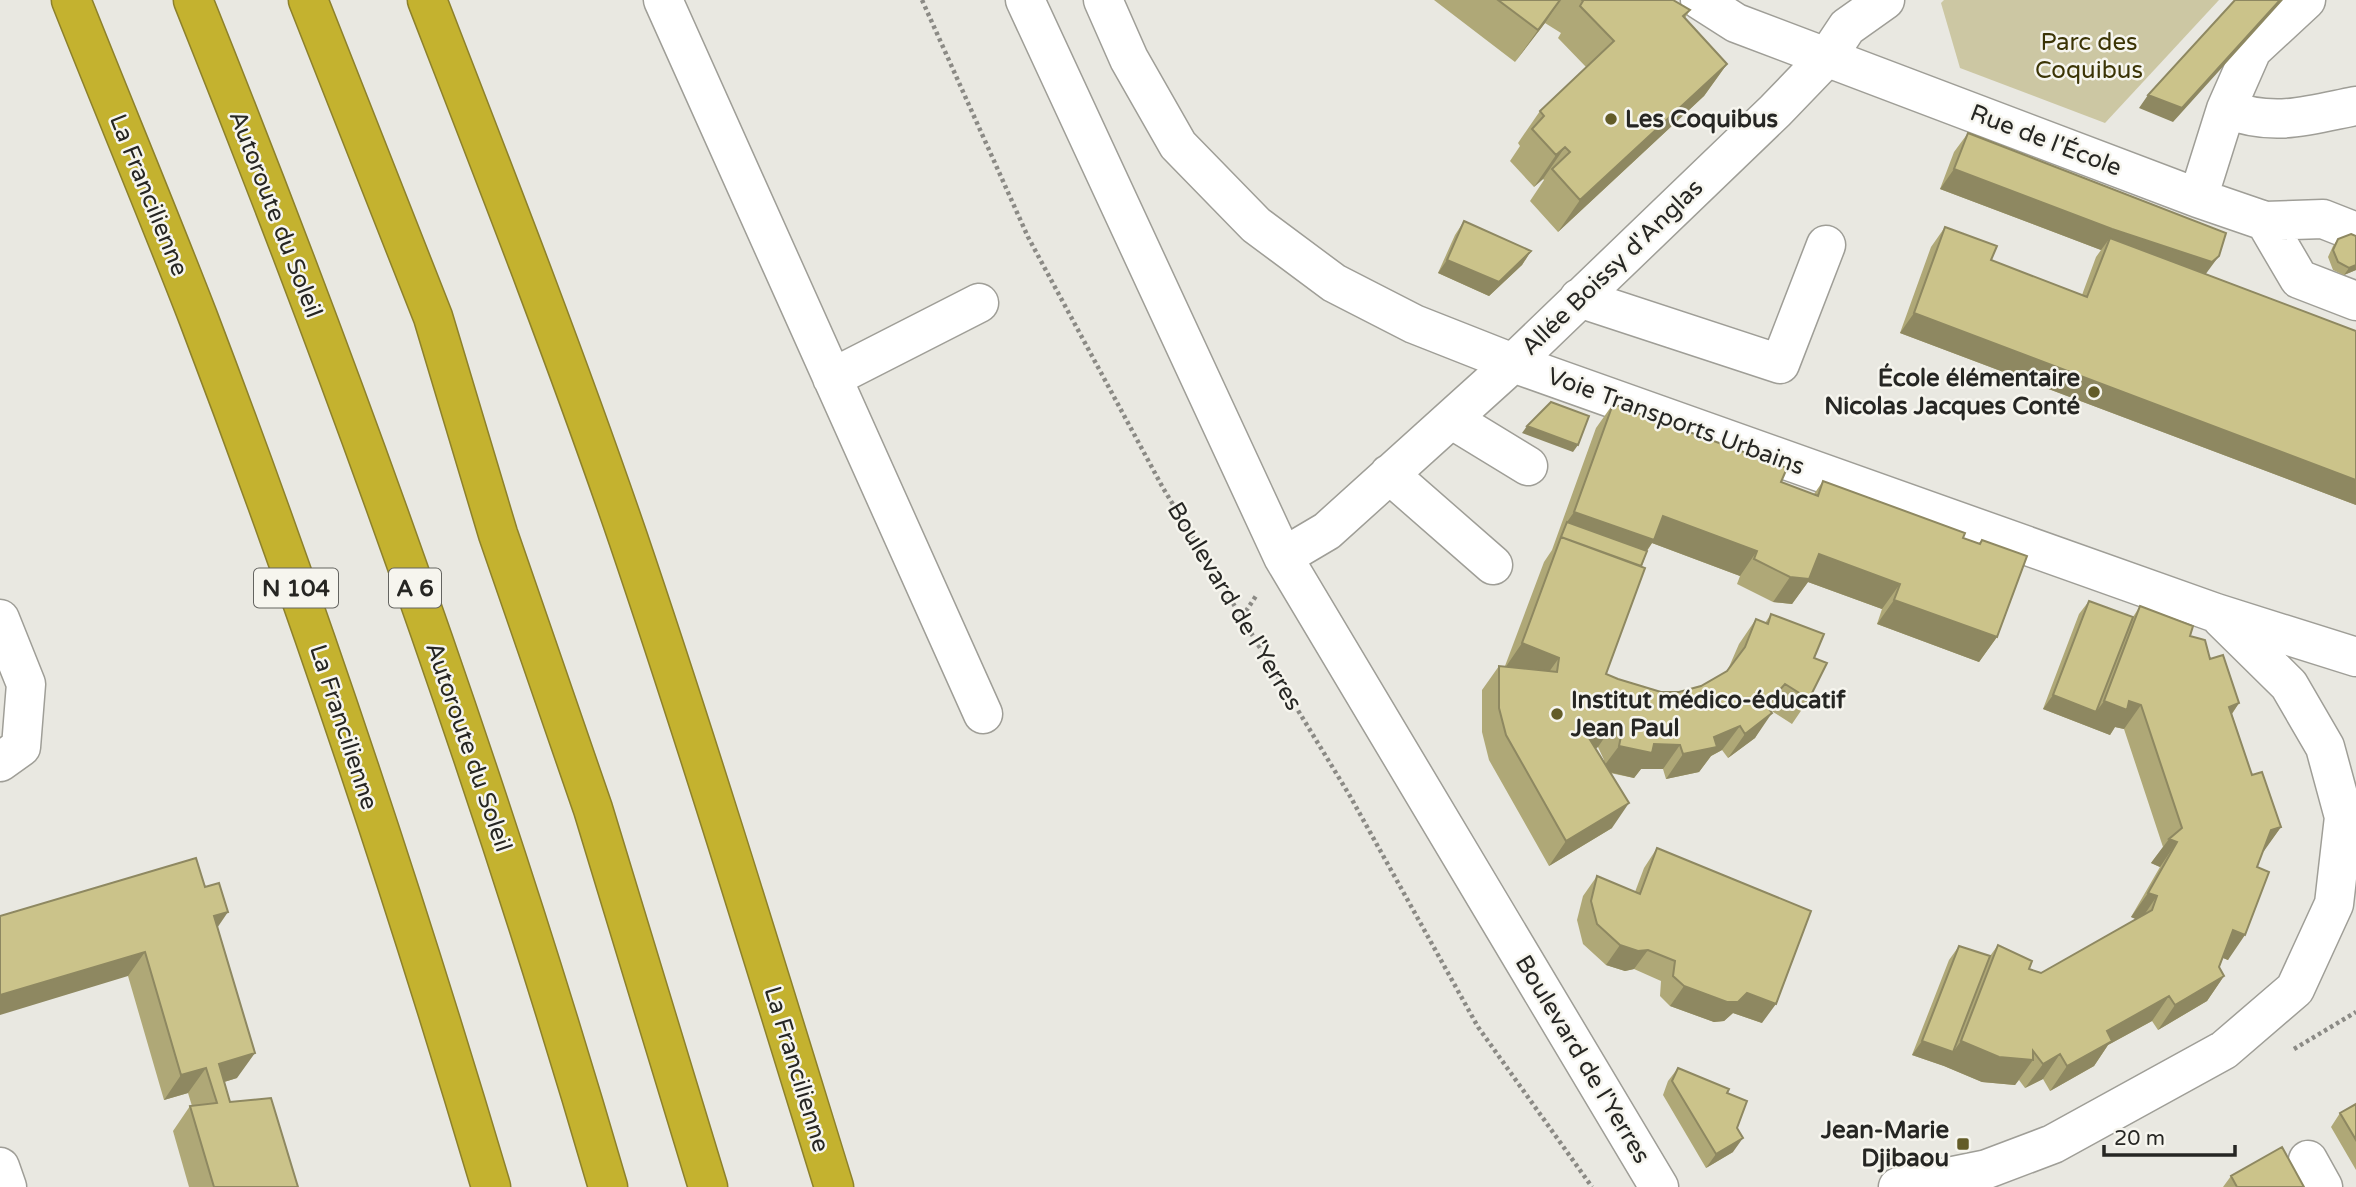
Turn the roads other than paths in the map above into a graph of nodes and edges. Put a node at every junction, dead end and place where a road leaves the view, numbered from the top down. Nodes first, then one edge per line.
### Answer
1 (71, 0) edge
2 (192, 0) edge
3 (308, 0) edge
4 (427, 0) edge
5 (663, 0) edge
6 (1026, 0) edge
7 (1103, 0) edge
8 (1700, 0) edge
9 (1885, 0) edge
10 (2306, 0) edge
11 (1827, 57) junction
12 (2355, 106) edge
13 (2226, 109) junction
14 (2198, 198) junction
15 (2265, 221) junction
16 (2356, 232) edge
17 (1826, 245) dead end
18 (1579, 298) junction
19 (2356, 300) edge
20 (979, 303) dead end
21 (1513, 363) junction
22 (832, 378) junction
23 (1451, 419) junction
24 (1528, 466) dead end
25 (1389, 474) junction
26 (1283, 557) junction
27 (1493, 565) dead end
28 (2216, 613) junction
29 (0, 619) edge
30 (2356, 657) edge
31 (983, 714) dead end
32 (0, 762) edge
33 (2350, 820) edge
34 (0, 1167) edge
35 (6, 1187) edge
36 (491, 1187) edge
37 (608, 1187) edge
38 (708, 1187) edge
39 (834, 1187) edge
40 (1659, 1187) edge
41 (1898, 1187) edge

1 - 36 highway, La Francilienne / N 104
2 - 37 highway, Autoroute du Soleil / A 6
3 - 38 highway
4 - 39 highway, La Francilienne
5 - 22 street
6 - 26 street, Boulevard de l'Yerres
7 - 21 street, Voie Transports Urbains
8 - 11 street
9 - 11 street, Allée Boissy d'Anglas
10 - 13 street
11 - 14 street, Rue de l'École
11 - 18 street, Allée Boissy d'Anglas
12 - 13 street
13 - 14 street
14 - 15 street, Rue de l'École
15 - 16 street, Rue de l'École
15 - 19 street
17 - 18 street
18 - 21 street, Allée Boissy d'Anglas
20 - 22 street
21 - 23 street, Allée Boissy d'Anglas
21 - 28 street, Voie Transports Urbains
22 - 31 street
23 - 24 street
23 - 25 street, Allée Boissy d'Anglas
25 - 26 street, Allée Boissy d'Anglas
25 - 27 street
26 - 40 street, Boulevard de l'Yerres
28 - 30 street, Voie Transports Urbains
28 - 33 street, Voie Transports Urbains
29 - 32 street
33 - 41 street, Voie Transports Urbains
34 - 35 street

